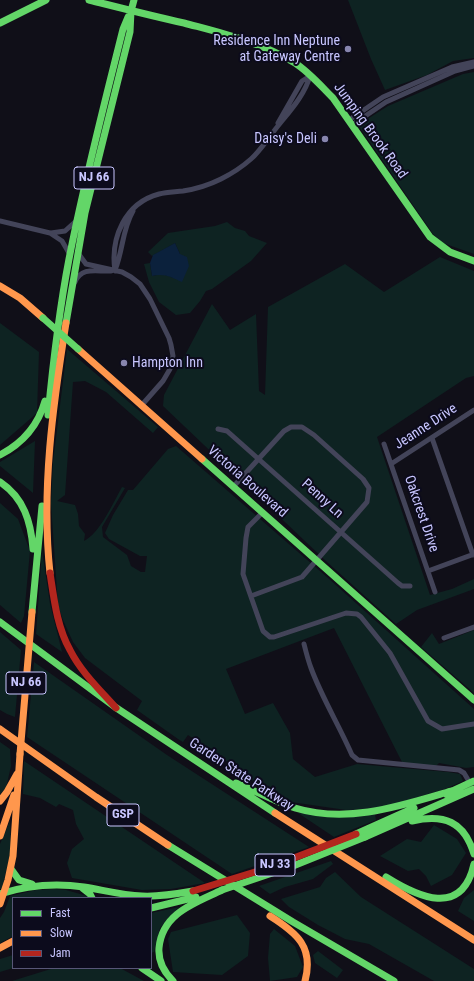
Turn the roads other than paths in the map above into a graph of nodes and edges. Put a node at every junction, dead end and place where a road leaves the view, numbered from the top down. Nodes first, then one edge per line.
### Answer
1 (46, 0) edge
2 (89, 0) edge
3 (134, 0) edge
4 (131, 11) junction
5 (0, 23) edge
6 (474, 62) edge
7 (474, 66) edge
8 (310, 76) junction
9 (381, 102) junction
10 (350, 123) junction
11 (0, 221) edge
12 (76, 221) junction
13 (50, 233) junction
14 (73, 253) junction
15 (474, 261) edge
16 (115, 271) junction
17 (0, 286) edge
18 (70, 292) junction
19 (60, 314) junction
20 (141, 406) junction
21 (474, 410) edge
22 (218, 429) dead end
23 (432, 438) junction
24 (384, 444) dead end
25 (50, 448) junction
26 (0, 455) edge
27 (259, 459) junction
28 (391, 464) junction
29 (45, 475) junction
30 (0, 482) edge
31 (233, 487) junction
32 (263, 512) junction
33 (341, 532) junction
34 (473, 554) edge
35 (316, 560) junction
36 (35, 570) junction
37 (428, 571) junction
38 (410, 586) dead end
39 (435, 592) dead end
40 (251, 596) junction
41 (0, 622) edge
42 (474, 627) edge
43 (444, 638) dead end
44 (304, 644) dead end
45 (474, 700) edge
46 (116, 708) junction
47 (474, 724) edge
48 (0, 729) edge
49 (0, 734) edge
50 (25, 748) junction
51 (19, 774) junction
52 (218, 776) junction
53 (472, 785) edge
54 (452, 791) junction
55 (0, 801) edge
56 (380, 831) junction
57 (0, 836) edge
58 (474, 854) edge
59 (341, 855) junction
60 (474, 864) edge
61 (11, 869) junction
62 (223, 880) junction
63 (43, 885) junction
64 (80, 886) junction
65 (2, 893) edge
66 (92, 897) edge
67 (202, 898) junction
68 (0, 904) edge
69 (152, 908) edge
70 (474, 940) edge
71 (12, 942) edge
72 (0, 948) edge
73 (143, 969) edge
74 (161, 981) edge
75 (173, 981) edge
76 (305, 981) edge
77 (394, 981) edge

1 - 5 main road
2 - 4 main road, Jumping Brook Road
3 - 4 main road, NJ 66
4 - 8 main road, Jumping Brook Road
4 - 12 main road, NJ 66
4 - 14 main road, NJ 66
6 - 9 street
7 - 9 street
8 - 10 main road, Jumping Brook Road
8 - 16 street
9 - 10 street
10 - 15 main road, Jumping Brook Road
11 - 13 street
12 - 13 street
12 - 14 main road, NJ 66
13 - 14 street
14 - 16 street
14 - 18 main road, NJ 66
14 - 19 main road, NJ 66
16 - 18 street
16 - 20 street
17 - 20 main road, Victoria Boulevard, bridge
18 - 25 main road, NJ 66
19 - 26 main road
19 - 29 main road, NJ 66
20 - 31 main road, Victoria Boulevard
21 - 23 street, Jeanne Drive
22 - 27 street, Penny Ln
23 - 28 street, Jeanne Drive
23 - 34 street
24 - 28 street, Oakcrest Drive
25 - 29 main road, NJ 66
25 - 46 main road
27 - 31 street
27 - 33 street, Penny Ln
27 - 33 street
28 - 37 street, Oakcrest Drive
29 - 36 main road, NJ 66
30 - 36 main road
31 - 32 main road, Victoria Boulevard
32 - 35 main road, Victoria Boulevard
32 - 40 street
33 - 35 street
33 - 38 street, Penny Ln
34 - 37 street
35 - 40 street
35 - 45 main road, Victoria Boulevard
36 - 51 main road, NJ 66, bridge
37 - 39 street, Oakcrest Drive
40 - 47 street
41 - 46 main road, Garden State Parkway
42 - 43 street
44 - 53 street
46 - 52 main road, Garden State Parkway
48 - 50 main road, GSP
49 - 50 main road
50 - 62 main road, GSP
51 - 55 main road
51 - 57 main road, NJ 66
51 - 61 main road, NJ 66
52 - 54 main road
52 - 59 main road, Garden State Parkway
53 - 54 main road, NJ 33
53 - 56 main road, NJ 33
54 - 64 main road, NJ 33, bridge
56 - 58 main road
56 - 67 main road, NJ 33, bridge
59 - 60 main road
59 - 70 main road, Garden State Parkway
61 - 63 main road
61 - 65 main road, NJ 66
62 - 76 main road
62 - 77 main road, GSP
63 - 64 main road, NJ 33
63 - 65 main road, NJ 33
64 - 66 main road
65 - 68 main road, NJ 66
67 - 69 main road, NJ 33
67 - 75 main road
71 - 72 main road
73 - 74 main road

